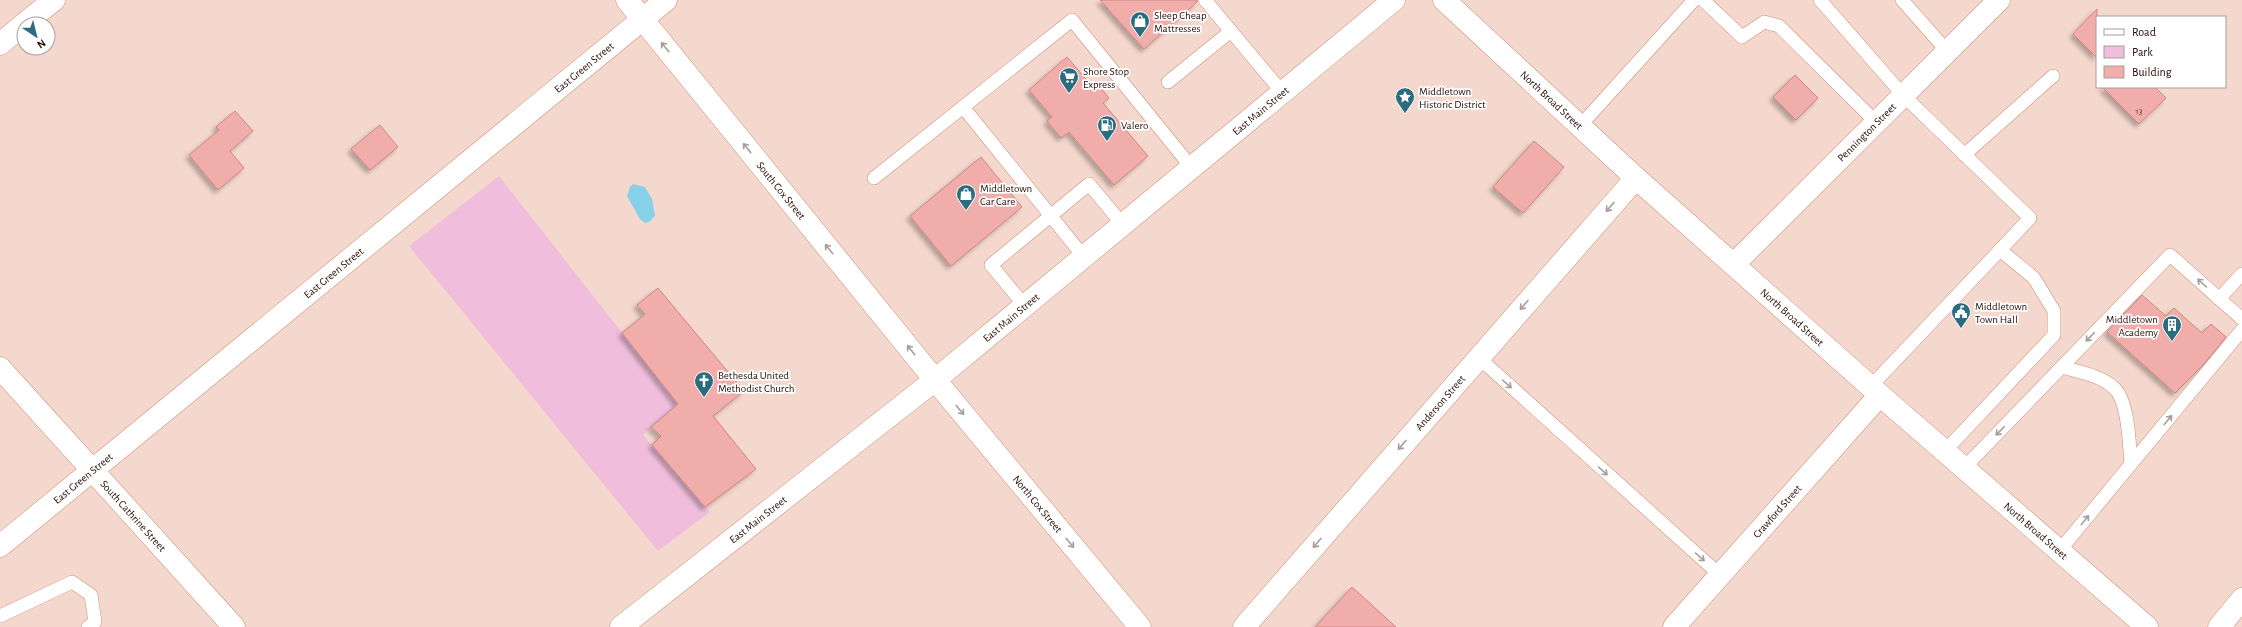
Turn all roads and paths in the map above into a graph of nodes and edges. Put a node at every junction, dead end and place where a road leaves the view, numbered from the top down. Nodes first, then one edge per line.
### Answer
1 (54, 0) edge
2 (627, 0) edge
3 (666, 0) edge
4 (1205, 0) edge
5 (1394, 0) edge
6 (1444, 0) edge
7 (1694, 0) edge
8 (1702, 0) edge
9 (1820, 0) edge
10 (1902, 0) edge
11 (1999, 0) edge
12 (34, 16) edge
13 (643, 19) junction
14 (16, 31) edge
15 (1231, 31) junction
16 (0, 44) edge
17 (1947, 51) junction
18 (2053, 76) dead end
19 (1168, 82) dead end
20 (1282, 92) junction
21 (1903, 95) junction
22 (963, 107) junction
23 (1876, 122) junction
24 (1580, 126) junction
25 (1964, 155) junction
26 (1192, 168) junction
27 (874, 178) dead end
28 (1636, 178) junction
29 (1051, 216) junction
30 (1123, 224) junction
31 (2000, 250) junction
32 (1084, 257) junction
33 (1734, 264) junction
34 (2242, 274) edge
35 (2219, 298) junction
36 (1025, 306) junction
37 (2242, 319) edge
38 (2242, 330) edge
39 (1478, 357) junction
40 (2062, 367) junction
41 (0, 368) edge
42 (935, 380) junction
43 (1875, 391) junction
44 (1945, 452) junction
45 (2131, 464) junction
46 (1964, 468) junction
47 (92, 472) junction
48 (0, 546) edge
49 (2060, 550) junction
50 (1720, 575) junction
51 (2242, 599) edge
52 (0, 616) edge
53 (88, 627) edge
54 (234, 627) edge
55 (620, 627) edge
56 (1140, 627) edge
57 (1244, 627) edge
58 (1674, 627) edge
59 (2147, 627) edge
60 (2219, 627) edge

1 - 12 street
2 - 13 street, South Cox Street
3 - 13 street, East Green Street
4 - 15 lane
5 - 20 street, East Main Street
6 - 24 street, North Broad Street
7 - 24 lane
8 - 23 lane
9 - 21 lane
10 - 17 lane
11 - 17 street, Pennington Street
42 -> 13 street, South Cox Street
13 - 47 street, East Green Street
14 - 16 street
15 - 19 lane
15 - 20 lane
17 - 21 street, Pennington Street
18 - 25 lane
20 - 26 street, East Main Street
21 - 23 street, Pennington Street
21 - 25 lane
22 - 26 lane
22 - 27 lane
22 - 29 lane
23 - 33 street, Pennington Street
24 - 28 street, North Broad Street
25 - 31 lane
26 - 30 street, East Main Street
28 - 33 street, North Broad Street
28 -> 39 street, Anderson Street
29 - 30 lane
29 - 32 lane
29 - 36 lane
30 - 32 street, East Main Street
31 - 43 lane
31 - 44 lane
32 - 36 street, East Main Street
33 - 43 street, North Broad Street
34 - 35 lane
35 - 37 lane
35 -> 40 lane
36 - 42 street, East Main Street
45 -> 38 lane
39 -> 50 lane
39 -> 57 street, Anderson Street
40 - 45 lane
40 -> 46 lane
41 - 47 street, South Cathrine Street
42 - 55 street, East Main Street
42 -> 56 street, North Cox Street
43 - 44 street, North Broad Street
43 - 50 street, Crawford Street
44 - 46 street, North Broad Street
49 -> 45 lane
46 - 49 street, North Broad Street
47 - 48 street, East Green Street
47 - 54 street, South Cathrine Street
49 - 59 street, North Broad Street
50 - 58 street, Crawford Street
51 - 60 street
52 - 53 lane

